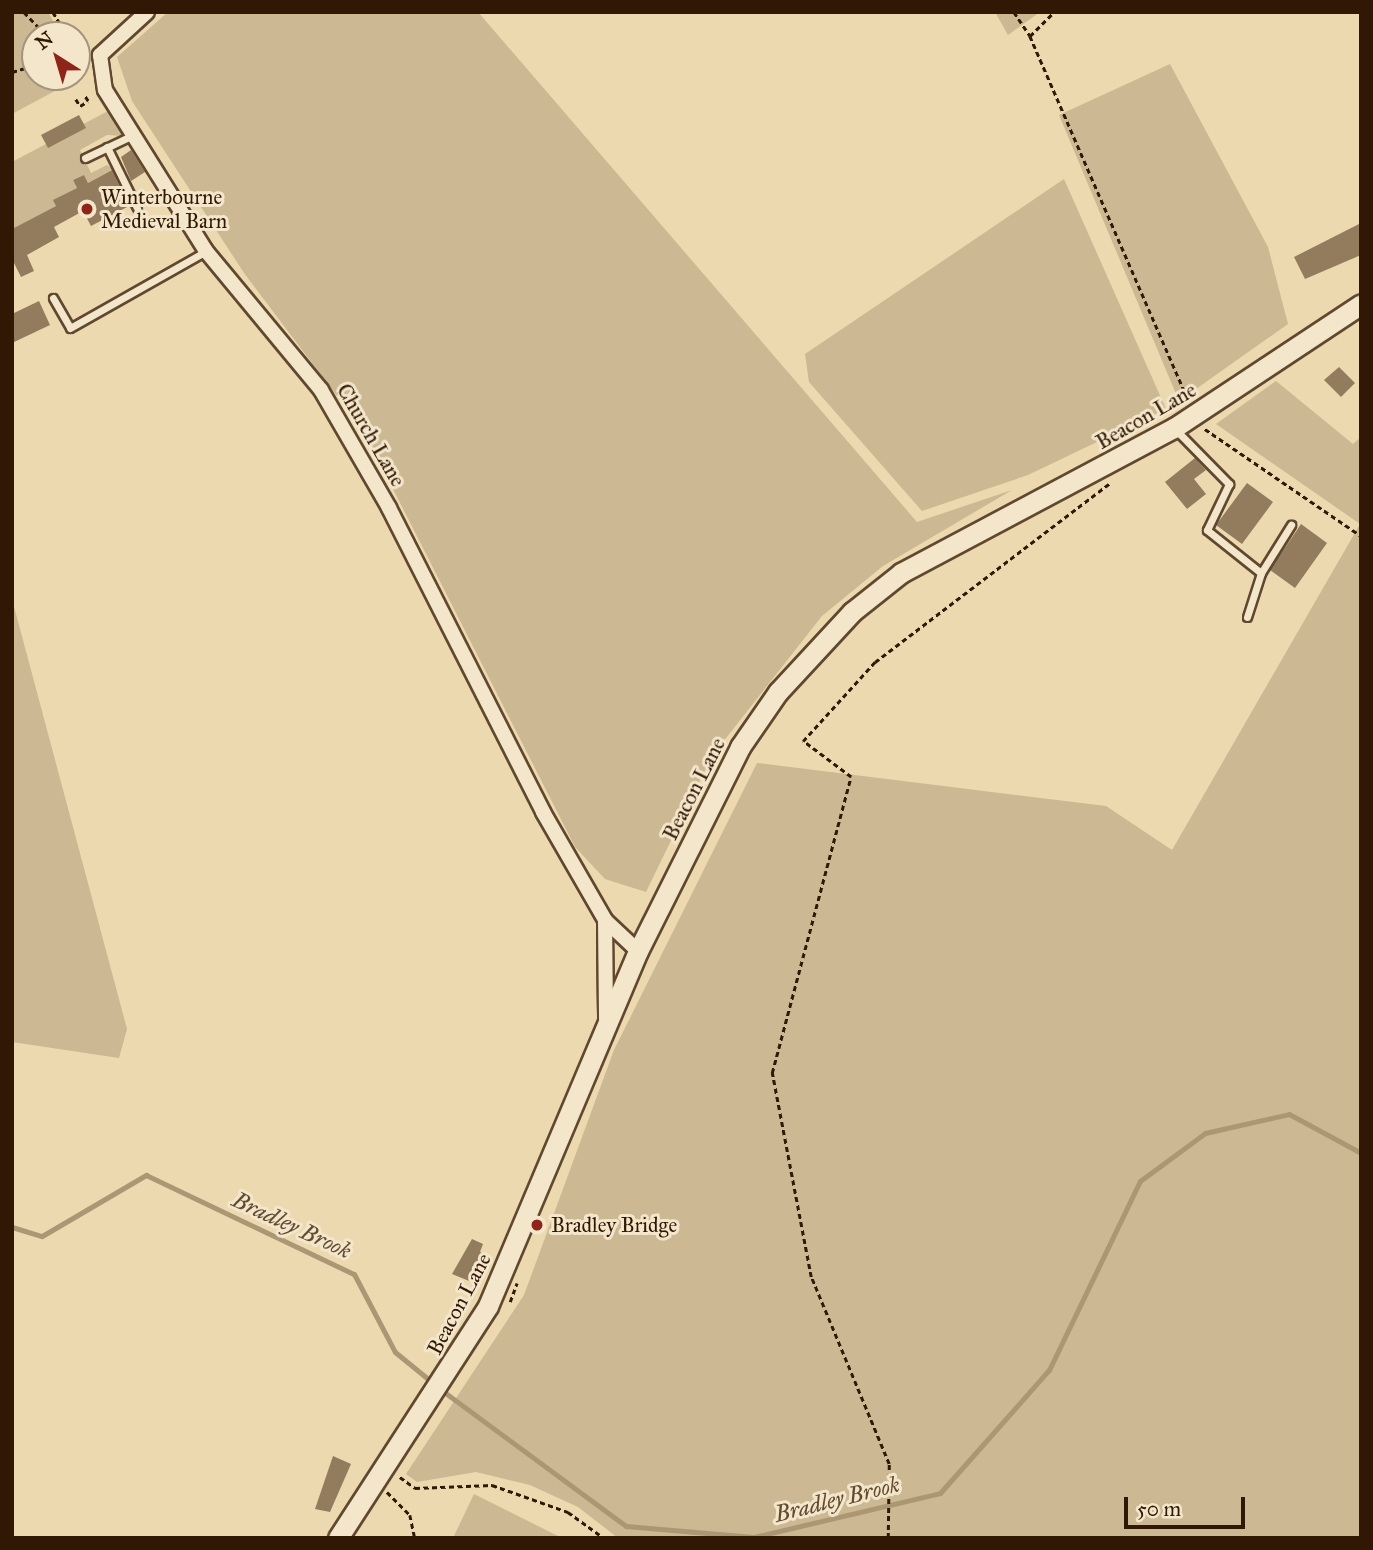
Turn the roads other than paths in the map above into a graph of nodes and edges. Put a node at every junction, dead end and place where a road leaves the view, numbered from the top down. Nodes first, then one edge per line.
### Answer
1 (147, 12) edge
2 (133, 135) junction
3 (107, 147) junction
4 (85, 158) dead end
5 (137, 208) dead end
6 (206, 251) junction
7 (53, 298) dead end
8 (1361, 304) edge
9 (1174, 428) junction
10 (1291, 525) dead end
11 (1261, 573) junction
12 (1247, 617) dead end
13 (605, 920) junction
14 (638, 951) junction
15 (606, 1021) junction
16 (338, 1538) edge

1 - 2 street, Church Lane
2 - 3 lane
2 - 6 street, Church Lane
3 - 4 lane
3 - 5 lane
6 - 7 lane
6 - 13 street, Church Lane
8 - 9 main road, Beacon Lane
9 - 11 lane
9 - 14 main road, Beacon Lane
10 - 11 lane
11 - 12 lane
13 - 14 street, Church Lane
13 - 15 street, Church Lane
14 - 15 main road, Beacon Lane
15 - 16 main road, Beacon Lane

